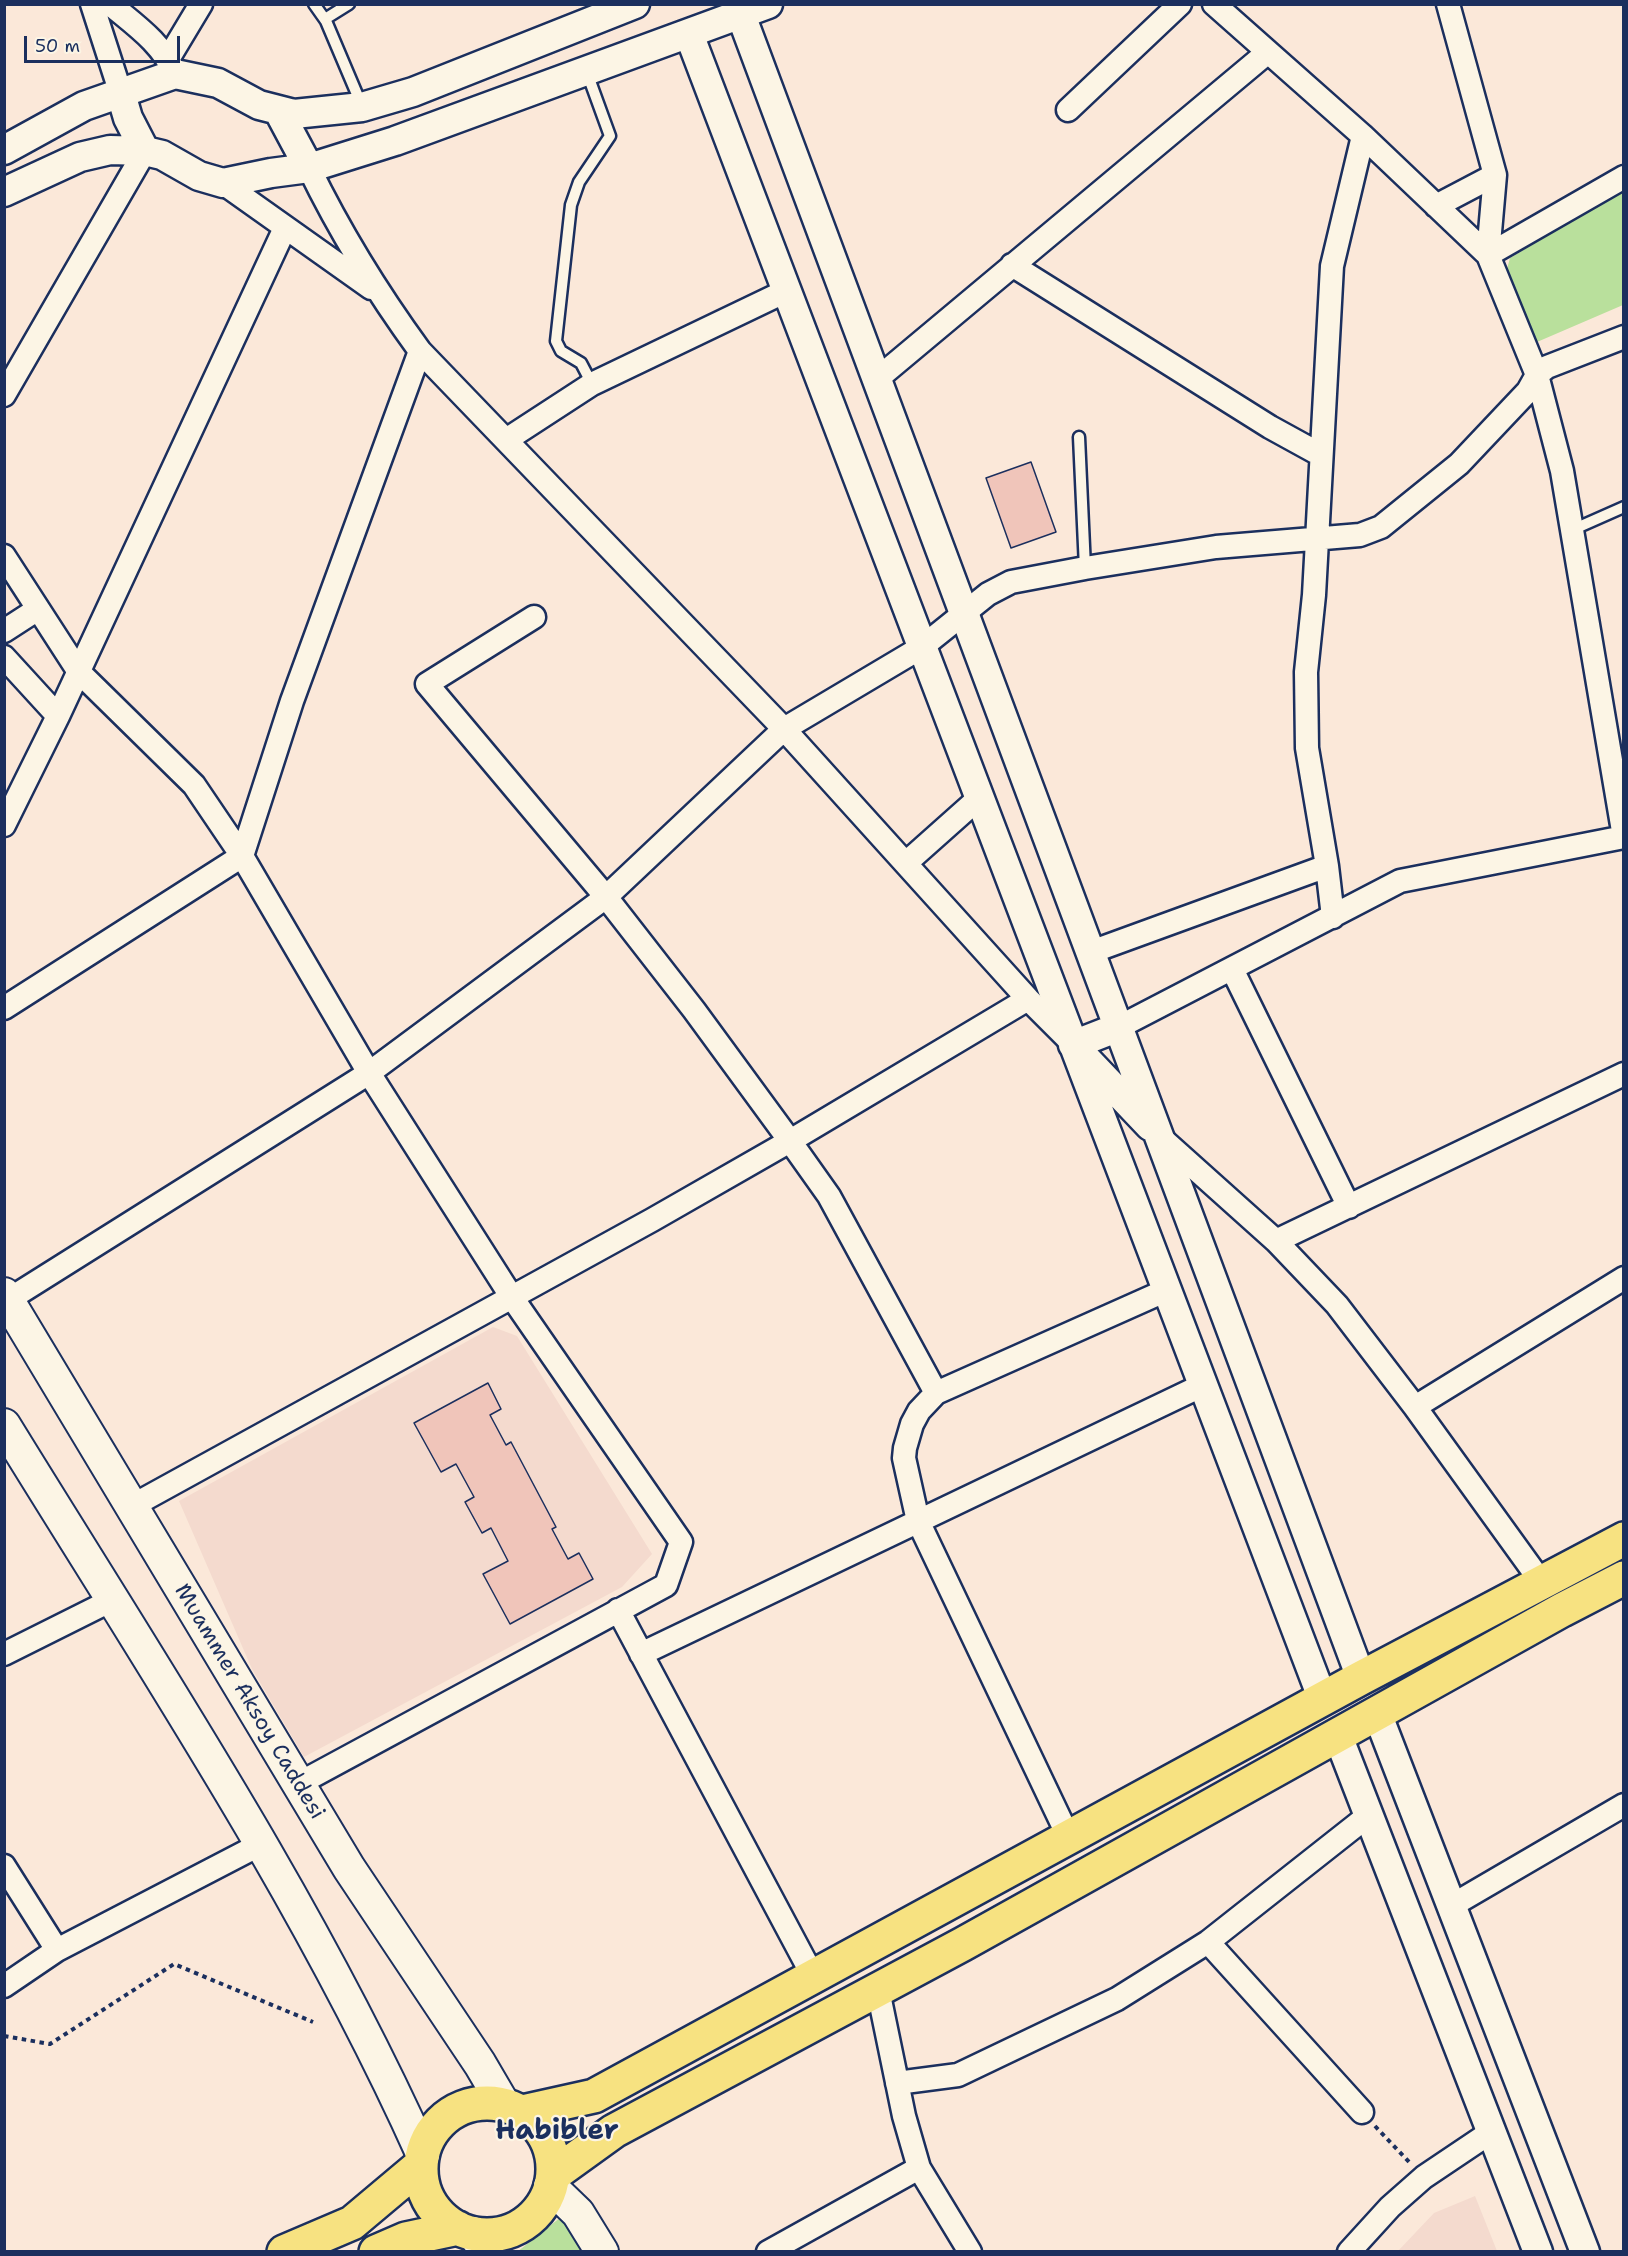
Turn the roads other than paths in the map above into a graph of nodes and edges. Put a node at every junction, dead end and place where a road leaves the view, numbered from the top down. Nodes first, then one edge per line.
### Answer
1 (92, 4) edge
2 (110, 4) edge
3 (201, 4) edge
4 (314, 4) edge
5 (349, 4) edge
6 (634, 4) edge
7 (768, 4) edge
8 (1180, 4) edge
9 (1214, 4) edge
10 (1448, 4) edge
11 (741, 15) junction
12 (325, 19) junction
13 (688, 34) junction
14 (1268, 52) junction
15 (172, 67) junction
16 (586, 70) junction
17 (121, 94) junction
18 (362, 106) junction
19 (278, 110) junction
20 (1068, 110) dead end
21 (1363, 136) junction
22 (4, 150) edge
23 (146, 151) junction
24 (309, 168) junction
25 (1495, 175) junction
26 (1623, 177) edge
27 (223, 183) junction
28 (4, 192) edge
29 (1436, 206) junction
30 (285, 228) junction
31 (1488, 255) junction
32 (1012, 265) junction
33 (786, 291) junction
34 (378, 292) junction
35 (1623, 337) edge
36 (420, 351) junction
37 (1538, 375) junction
38 (877, 379) junction
39 (592, 384) junction
40 (4, 394) edge
41 (1079, 436) dead end
42 (506, 440) junction
43 (1322, 455) junction
44 (1623, 507) edge
45 (1572, 530) junction
46 (1317, 539) junction
47 (4, 556) edge
48 (1084, 568) junction
49 (38, 609) junction
50 (963, 613) junction
51 (534, 617) dead end
52 (4, 631) edge
53 (922, 647) junction
54 (4, 657) edge
55 (79, 672) junction
56 (58, 716) junction
57 (1615, 728) edge
58 (784, 729) junction
59 (979, 798) junction
60 (4, 825) edge
61 (242, 856) junction
62 (906, 863) junction
63 (1327, 866) junction
64 (606, 897) junction
65 (1333, 917) junction
66 (1091, 952) junction
67 (1232, 969) junction
68 (1028, 999) junction
69 (4, 1008) edge
70 (1119, 1027) junction
71 (1073, 1045) junction
72 (369, 1073) junction
73 (1623, 1074) edge
74 (1160, 1137) junction
75 (790, 1141) junction
76 (1349, 1207) junction
77 (1276, 1241) junction
78 (1623, 1278) edge
79 (1167, 1290) junction
80 (510, 1296) junction
81 (6, 1297) edge
82 (1203, 1385) junction
83 (936, 1393) junction
84 (1415, 1407) junction
85 (4, 1425) edge
86 (132, 1506) junction
87 (918, 1521) junction
88 (1623, 1539) edge
89 (1623, 1578) edge
90 (1542, 1583) junction
91 (112, 1600) junction
92 (618, 1610) junction
93 (4, 1654) edge
94 (641, 1654) junction
95 (1361, 1678) junction
96 (1323, 1700) junction
97 (1377, 1713) junction
98 (1338, 1736) junction
99 (298, 1784) junction
100 (1623, 1805) edge
101 (1369, 1815) junction
102 (1069, 1838) junction
103 (261, 1844) junction
104 (4, 1866) edge
105 (1451, 1906) junction
106 (1208, 1942) junction
107 (57, 1950) junction
108 (813, 1978) junction
109 (4, 1986) edge
110 (878, 1990) junction
111 (897, 2083) junction
112 (513, 2109) junction
113 (1362, 2112) road end
114 (1491, 2132) junction
115 (422, 2160) junction
116 (919, 2168) junction
117 (551, 2180) junction
118 (473, 2238) edge
119 (284, 2252) edge
120 (376, 2252) edge
121 (602, 2252) edge
122 (768, 2252) edge
123 (970, 2252) edge
124 (1349, 2252) edge
125 (1538, 2252) edge
126 (1585, 2252) edge

1 - 17 street
2 - 15 street
3 - 15 street
4 - 12 lane
5 - 12 lane
6 - 18 street
7 - 11 street
8 - 20 street
9 - 14 street
10 - 25 street
11 - 13 street
11 - 38 street
12 - 18 lane
13 - 16 street
13 - 33 street
14 - 21 street
14 - 32 street
15 - 17 street
15 - 19 street
16 - 24 street
16 - 39 lane
17 - 22 street
17 - 23 street
18 - 19 street
19 - 24 street
21 - 29 street
21 - 43 street
23 - 27 street
23 - 28 street
23 - 40 street
24 - 27 street
24 - 34 street
25 - 29 street
25 - 31 street
26 - 31 street
27 - 30 street
29 - 31 street
30 - 34 street
30 - 55 street
31 - 37 street
32 - 38 street
32 - 43 street
33 - 39 street
33 - 53 street
34 - 36 street
35 - 37 street
36 - 42 street
36 - 61 street
37 - 45 street
37 - 46 street
38 - 50 street
39 - 42 street
41 - 48 lane
42 - 58 street
43 - 46 street
44 - 45 lane
45 - 57 street
46 - 48 street
46 - 63 street
47 - 49 street
48 - 50 street
49 - 52 street
49 - 55 street
50 - 53 street
50 - 66 street
51 - 64 street
53 - 58 street
53 - 59 street
54 - 56 street
55 - 56 street
55 - 61 street
56 - 60 street
57 - 65 street
58 - 62 street
58 - 64 street
59 - 62 street
59 - 71 street
61 - 69 street
61 - 72 street
62 - 68 street
63 - 65 street
63 - 66 street
64 - 72 street
64 - 75 street
65 - 67 street
66 - 70 street
67 - 70 street
67 - 76 street
68 - 71 street
68 - 75 street
70 - 71 street
70 - 74 street
71 - 74 street
71 - 79 street
72 - 80 street
72 - 81 street
73 - 76 street
74 - 77 street
74 - 95 street
75 - 80 street
75 - 83 street
76 - 77 street
77 - 84 street
78 - 84 street
79 - 82 street
79 - 83 street
80 - 86 street
80 - 92 street
81 - 86 main road, Muammer Aksoy Caddesi
82 - 87 street
82 - 96 street
83 - 87 street
84 - 90 street
85 - 91 main road
86 - 99 main road, Muammer Aksoy Caddesi
87 - 94 street
87 - 102 street
88 - 90 main road
89 - 97 main road
90 - 95 main road
91 - 93 street
91 - 103 main road
92 - 94 street
92 - 99 street
94 - 108 street
95 - 96 main road
96 - 102 main road
97 - 98 main road
97 - 105 street
98 - 101 street
98 - 110 main road
99 - 112 main road, Muammer Aksoy Caddesi
100 - 105 street
101 - 106 street
101 - 114 street
102 - 108 main road
103 - 107 street
103 - 115 main road
104 - 107 street
105 - 126 street
106 - 111 street
106 - 113 street
107 - 109 street
108 - 112 main road
110 - 111 street
110 - 117 main road
111 - 116 street
112 - 115 main road
112 - 117 main road
114 - 124 street
114 - 125 street
115 - 118 main road
115 - 119 main road
116 - 122 street
116 - 123 street
117 - 118 main road
117 - 121 main road
118 - 120 main road

